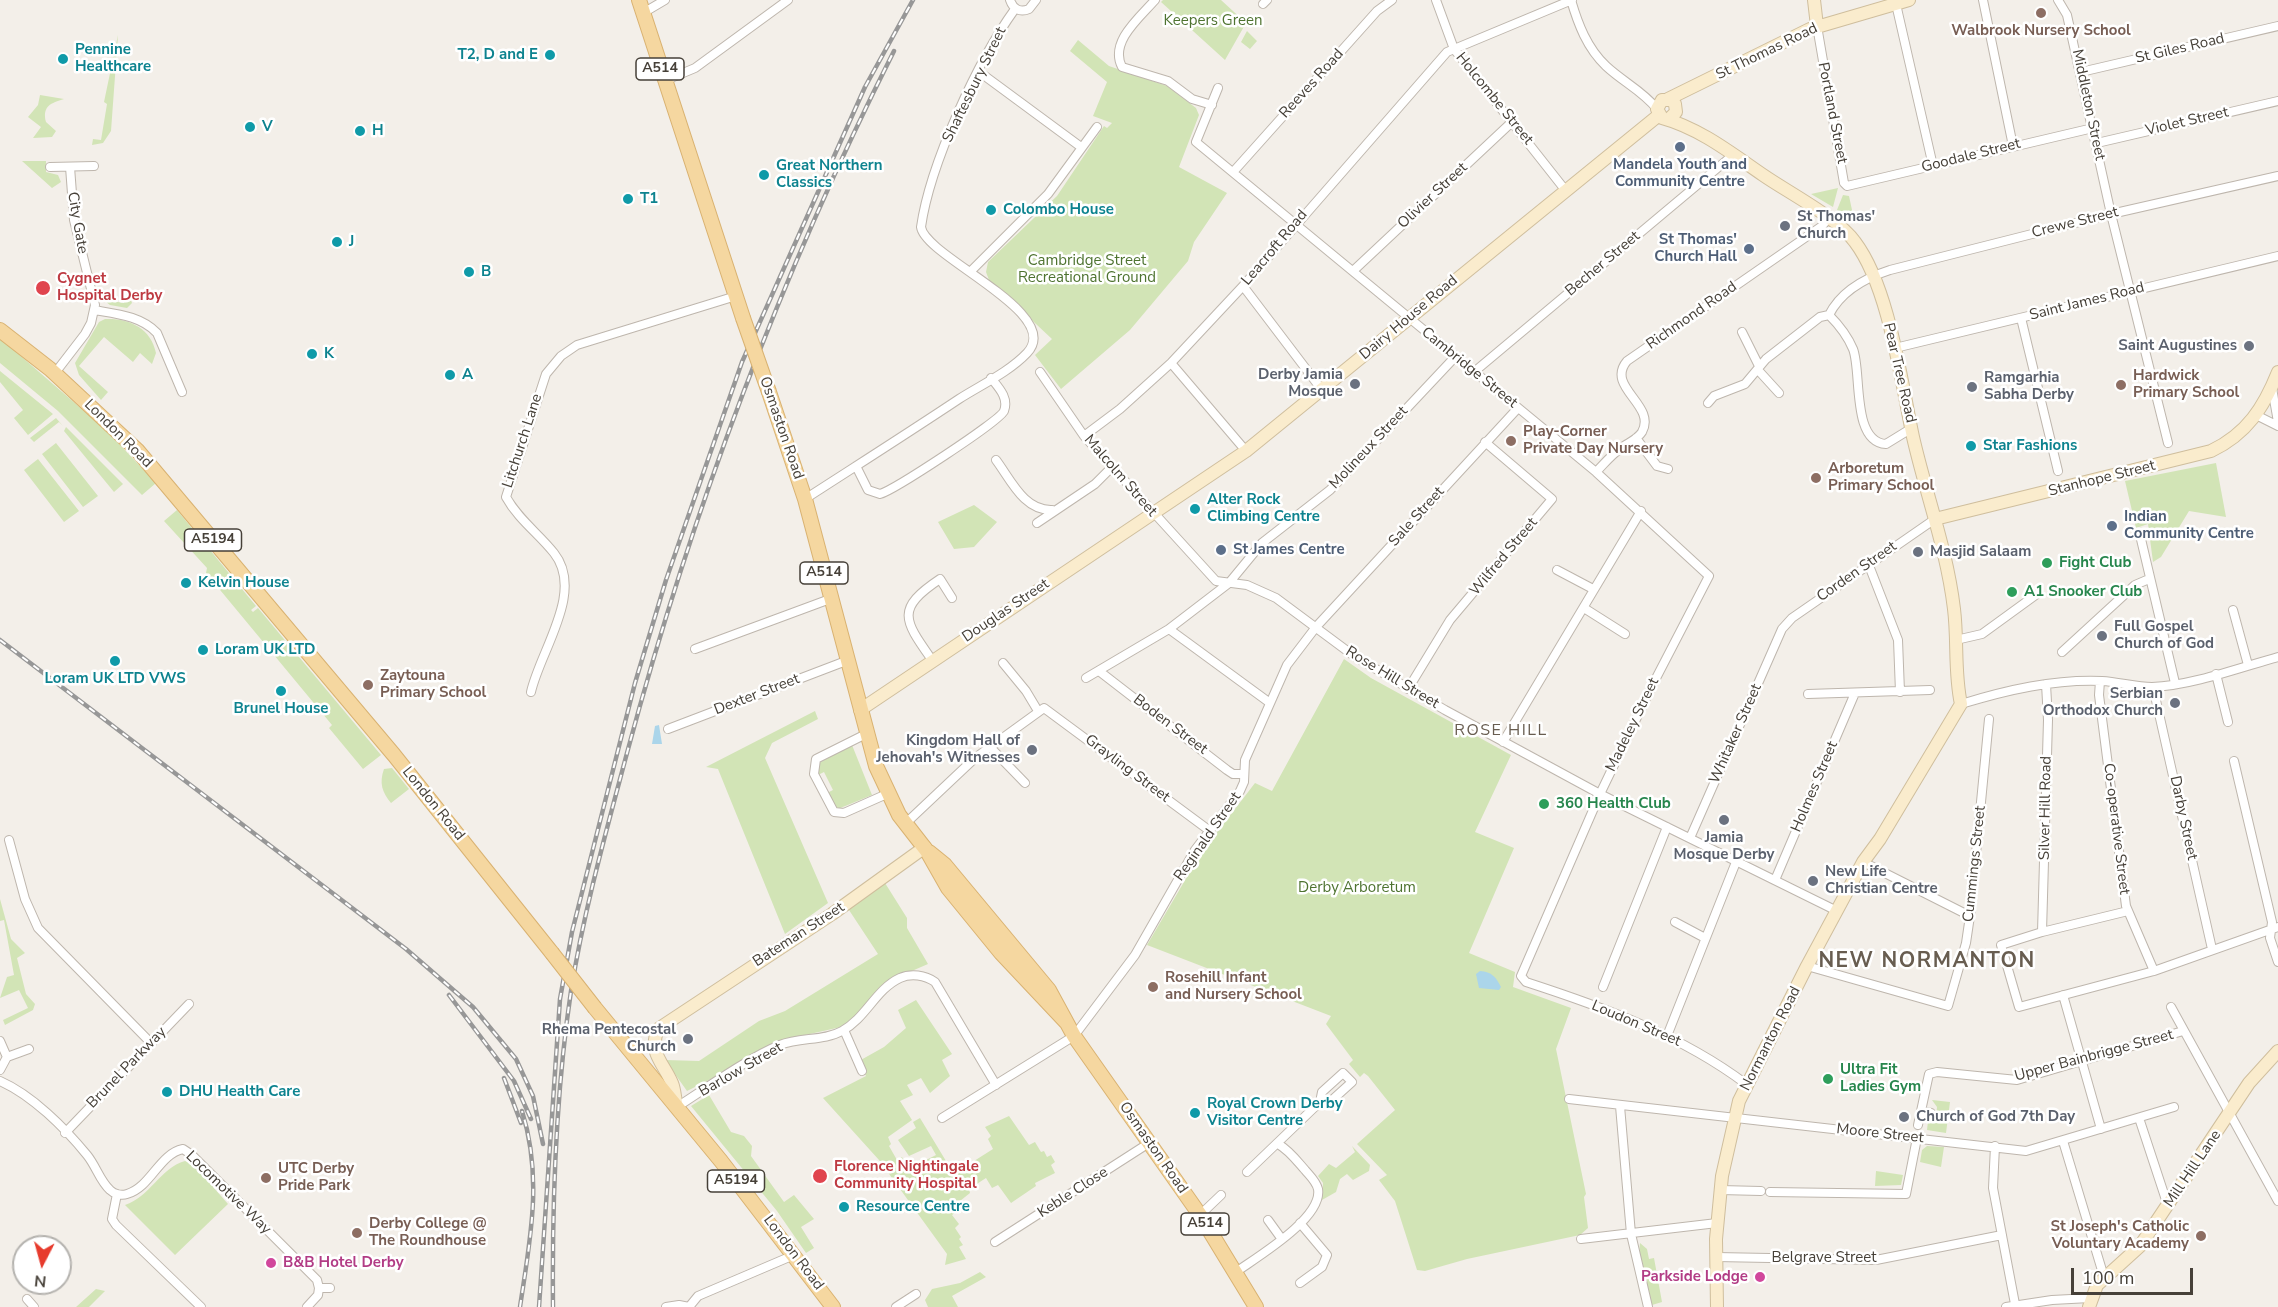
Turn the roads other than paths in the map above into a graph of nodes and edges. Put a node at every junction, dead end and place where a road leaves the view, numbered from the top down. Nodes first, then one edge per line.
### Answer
1 (664, 0) edge
2 (788, 0) edge
3 (1010, 0) edge
4 (1036, 0) edge
5 (1155, 0) edge
6 (1392, 0) edge
7 (1436, 0) edge
8 (1572, 0) edge
9 (1814, 0) edge
10 (1909, 0) edge
11 (1983, 0) edge
12 (2058, 0) edge
13 (1896, 4) junction
14 (641, 6) edge
15 (1015, 9) junction
16 (1817, 26) junction
17 (2278, 26) edge
18 (1454, 49) junction
19 (978, 71) junction
20 (2081, 72) junction
21 (664, 81) junction
22 (1218, 88) dead end
23 (2278, 101) edge
24 (1212, 105) junction
25 (1667, 108) junction
26 (1513, 121) junction
27 (1097, 127) dead end
28 (2093, 128) junction
29 (2097, 143) junction
30 (2013, 146) junction
31 (1081, 147) junction
32 (1733, 155) junction
33 (70, 166) junction
34 (94, 166) dead end
35 (1933, 166) junction
36 (50, 167) dead end
37 (1234, 171) junction
38 (2278, 176) edge
39 (1851, 187) joint
40 (1566, 191) junction
41 (2111, 214) junction
42 (1828, 219) junction
43 (1296, 223) junction
44 (2278, 256) edge
45 (971, 271) junction
46 (1353, 271) junction
47 (1873, 275) junction
48 (1243, 286) junction
49 (2131, 291) junction
50 (736, 296) junction
51 (94, 310) junction
52 (1829, 315) junction
53 (1408, 317) junction
54 (2020, 318) junction
55 (0, 330) edge
56 (1742, 332) dead end
57 (1895, 348) junction
58 (1455, 357) junction
59 (1170, 363) junction
60 (1759, 368) junction
61 (1040, 372) dead end
62 (1474, 372) junction
63 (2278, 372) edge
64 (55, 373) junction
65 (991, 378) junction
66 (2271, 388) junction
67 (1322, 390) junction
68 (182, 392) dead end
69 (1779, 393) dead end
70 (1708, 403) dead end
71 (1518, 408) junction
72 (2258, 416) junction
73 (2278, 422) edge
74 (2278, 426) edge
75 (1912, 429) junction
76 (1084, 436) junction
77 (1636, 438) junction
78 (1485, 442) junction
79 (2168, 443) dead end
80 (1246, 451) junction
81 (996, 460) dead end
82 (856, 466) junction
83 (1112, 467) junction
84 (1668, 469) dead end
85 (2058, 471) dead end
86 (1596, 472) junction
87 (805, 499) junction
88 (1053, 510) junction
89 (1641, 511) junction
90 (1153, 514) junction
91 (1935, 519) junction
92 (1037, 523) dead end
93 (2140, 536) dead end
94 (1868, 563) junction
95 (1557, 570) dead end
96 (1209, 574) joint
97 (1709, 576) joint
98 (2149, 579) junction
99 (1229, 583) junction
100 (1593, 589) junction
101 (2037, 594) dead end
102 (830, 598) junction
103 (952, 598) dead end
104 (1584, 608) junction
105 (2233, 610) dead end
106 (1316, 627) junction
107 (1169, 629) junction
108 (1782, 629) joint
109 (1625, 634) dead end
110 (2076, 639) junction
111 (1956, 640) junction
112 (2083, 647) dead end
113 (695, 650) dead end
114 (2062, 652) dead end
115 (2278, 657) edge
116 (932, 660) junction
117 (846, 662) junction
118 (1003, 663) dead end
119 (2248, 665) junction
120 (1100, 671) junction
121 (2216, 674) junction
122 (1086, 678) dead end
123 (2100, 681) junction
124 (2175, 683) junction
125 (2046, 684) junction
126 (2153, 687) junction
127 (1408, 689) junction
128 (1930, 690) dead end
129 (1900, 692) junction
130 (531, 693) dead end
131 (1855, 693) junction
132 (1808, 694) dead end
133 (1270, 704) junction
134 (1961, 704) junction
135 (860, 710) junction
136 (1041, 710) junction
137 (1989, 719) dead end
138 (2228, 722) dead end
139 (668, 729) dead end
140 (866, 734) junction
141 (1503, 742) junction
142 (990, 747) junction
143 (2234, 761) dead end
144 (1243, 774) junction
145 (1024, 783) dead end
146 (889, 793) junction
147 (1600, 794) junction
148 (905, 824) junction
149 (1667, 827) junction
150 (1210, 831) junction
151 (1690, 838) junction
152 (9, 840) dead end
153 (926, 849) junction
154 (1736, 862) junction
155 (1863, 862) junction
156 (1775, 880) junction
157 (1837, 910) junction
158 (2128, 911) junction
159 (1970, 916) junction
160 (1675, 922) dead end
161 (2275, 928) edge
162 (2043, 932) junction
163 (1705, 938) junction
164 (2212, 949) junction
165 (2278, 962) edge
166 (1807, 966) junction
167 (2154, 971) junction
168 (1521, 976) joint
169 (1603, 987) dead end
170 (2063, 995) junction
171 (189, 1004) dead end
172 (2171, 1007) dead end
173 (844, 1030) junction
174 (2183, 1031) junction
175 (1074, 1036) junction
176 (1667, 1036) junction
177 (0, 1041) edge
178 (151, 1043) junction
179 (29, 1049) dead end
180 (2278, 1051) edge
181 (7, 1057) junction
182 (2083, 1062) junction
183 (0, 1071) edge
184 (862, 1071) dead end
185 (0, 1081) edge
186 (1746, 1084) junction
187 (996, 1085) junction
188 (1569, 1099) dead end
189 (1320, 1102) dead end
190 (1620, 1106) junction
191 (677, 1107) junction
192 (2174, 1107) dead end
193 (1921, 1111) junction
194 (1931, 1113) dead end
195 (2230, 1113) junction
196 (942, 1118) dead end
197 (1734, 1118) junction
198 (2139, 1118) junction
199 (1918, 1125) dead end
200 (2102, 1130) junction
201 (65, 1133) junction
202 (1917, 1138) junction
203 (2063, 1141) junction
204 (1149, 1143) junction
205 (1278, 1144) junction
206 (1995, 1146) junction
207 (1247, 1172) dead end
208 (1720, 1190) junction
209 (117, 1194) junction
210 (1221, 1195) dead end
211 (2278, 1201) edge
212 (2168, 1207) junction
213 (1200, 1215) junction
214 (1268, 1220) dead end
215 (1300, 1223) junction
216 (1717, 1223) junction
217 (1630, 1234) junction
218 (2002, 1235) junction
219 (1281, 1238) junction
220 (1581, 1239) dead end
221 (995, 1242) dead end
222 (795, 1255) junction
223 (1716, 1257) junction
224 (1236, 1272) junction
225 (2104, 1277) junction
226 (1300, 1283) dead end
227 (319, 1288) junction
228 (330, 1288) dead end
229 (916, 1294) dead end
230 (27, 1299) dead end
231 (2090, 1302) edge
232 (2011, 1305) edge
233 (34, 1307) edge
234 (201, 1307) edge
235 (307, 1307) edge
236 (666, 1307) edge
237 (689, 1307) edge
238 (833, 1307) edge
239 (896, 1307) edge
240 (1256, 1307) edge
241 (1648, 1307) edge
242 (1717, 1307) edge

1 - 14 street
2 - 21 street
3 - 15 street
4 - 15 street
5 - 24 street
6 - 37 street, Reeves Road
7 - 18 street, Holcombe Street
8 - 18 street, Leacroft Road
8 - 25 street
9 - 16 street, Portland Street
10 - 13 street, St Thomas Road
11 - 30 street
12 - 20 street, Middleton Street
13 - 16 street, St Thomas Road
13 - 35 street
14 - 21 main road, Osmaston Road / A514
15 - 19 street, Shaftesbury Street
16 - 25 street, St Thomas Road
16 - 39 street, Portland Street
17 - 20 street, St Giles Road
18 - 26 street, Holcombe Street
18 - 43 street, Leacroft Road
19 - 31 street
19 - 45 street, Shaftesbury Street
20 - 28 street, Middleton Street
21 - 50 main road, Osmaston Road / A514
22 - 24 street
23 - 29 street, Violet Street
24 - 37 street, Cambridge Street
25 - 32 street, Pear Tree Road
25 - 40 street, Dairy House Road
26 - 40 street, Holcombe Street
26 - 46 street, Olivier Street
27 - 31 street
28 - 29 street, Middleton Street
28 - 30 street, Goodale Street
29 - 41 street, Middleton Street
30 - 35 street, Goodale Street
31 - 45 street
32 - 42 street, Pear Tree Road
32 - 62 street, Becher Street
33 - 34 street
33 - 36 street
33 - 51 street, City Gate
35 - 39 street, Goodale Street
37 - 43 street, Cambridge Street
38 - 41 street, Crewe Street
40 - 53 street, Dairy House Road
41 - 47 street, Crewe Street
41 - 49 street, Middleton Street
42 - 47 street, Pear Tree Road
42 - 77 street, Richmond Road
43 - 46 street, Cambridge Street
43 - 48 street, Leacroft Road
44 - 49 street, Saint James Road
45 - 65 street, Shaftesbury Street
46 - 53 street, Cambridge Street
47 - 52 street
47 - 57 street, Pear Tree Road
48 - 59 street, Leacroft Road
48 - 67 street
49 - 54 street, Saint James Road
49 - 79 street, Middleton Street
50 - 87 main road, Osmaston Road / A514, bridge
50 - 130 street, Litchurch Lane
51 - 64 street
51 - 68 street
52 - 60 street
52 - 75 street
53 - 58 street, Cambridge Street
53 - 67 street, Dairy House Road
54 - 57 street, Saint James Road
54 - 85 street
55 - 64 main road, London Road / A5194
56 - 60 street
57 - 75 street, Pear Tree Road
58 - 62 street, Cambridge Street
58 - 99 street, Molineux Street
59 - 76 street, Leacroft Road
59 - 80 street
60 - 69 street
60 - 70 street
61 - 76 street, Malcolm Street
62 - 71 street, Cambridge Street
63 - 66 street
64 - 191 main road, London Road / A5194, bridge
65 - 82 street, Shaftesbury Street
65 - 82 street
66 - 72 street
66 - 73 street
67 - 80 street, Dairy House Road
71 - 78 street, Sale Street
71 - 86 street, Cambridge Street
72 - 74 street
72 - 91 street, Stanhope Street
75 - 91 street, Pear Tree Road
76 - 83 street, Malcolm Street
77 - 84 street
77 - 86 street
78 - 106 street, Sale Street
78 - 127 street, Wilfred Street
80 - 90 street, Dairy House Road
81 - 88 street
82 - 87 street, Shaftesbury Street
83 - 88 street
83 - 90 street, Malcolm Street
86 - 89 street, Cambridge Street
87 - 102 main road, Osmaston Road / A514
88 - 92 street
89 - 97 street, Cambridge Street
89 - 100 street
90 - 96 street, Malcolm Street
90 - 116 street, Douglas Street
91 - 94 street, Corden Street
91 - 111 street, Pear Tree Road
93 - 98 street
94 - 108 street, Corden Street
94 - 129 street
95 - 100 street
96 - 99 street, Rose Hill Street
97 - 147 street, Madeley Street
98 - 110 street
98 - 124 street
99 - 106 street, Rose Hill Street
99 - 107 street, Molineux Street
100 - 104 street
101 - 111 street
102 - 113 street
102 - 117 main road, Osmaston Road / A514
103 - 116 street
104 - 109 street
104 - 141 street
105 - 119 street
106 - 127 street, Rose Hill Street
106 - 133 street, Reginald Street
107 - 120 street, Molineux Street
107 - 133 street
108 - 151 street, Whitaker Street
110 - 112 street
110 - 114 street
111 - 134 street, Pear Tree Road
115 - 119 street
116 - 135 street, Douglas Street
117 - 135 main road, Osmaston Road / A514
117 - 139 street, Dexter Street
118 - 136 street
119 - 121 street
120 - 122 street, Molineux Street
120 - 144 street, Boden Street
121 - 124 street
121 - 138 street
123 - 125 street
123 - 126 street
123 - 158 street, Co-operative Street
124 - 126 street
125 - 134 street
125 - 162 street, Silver Hill Road
126 - 164 street, Darby Street
127 - 141 street, Rose Hill Street
128 - 129 street
129 - 131 street
131 - 132 street
131 - 156 street, Holmes Street
133 - 144 street, Reginald Street
134 - 155 street, Normanton Road
135 - 140 main road, Osmaston Road / A514
136 - 142 street
136 - 150 street, Grayling Street
137 - 159 street, Cummings Street
140 - 146 main road, Osmaston Road / A514
140 - 146 street
141 - 147 street, Rose Hill Street
142 - 145 street
142 - 148 street
143 - 161 street
144 - 150 street, Reginald Street
146 - 148 main road, Osmaston Road / A514
147 - 149 street, Rose Hill Street
147 - 168 street, Madeley Street
148 - 153 main road, Osmaston Road / A514
149 - 151 street, Rose Hill Street
149 - 169 street
150 - 175 street, Reginald Street
151 - 154 street, Rose Hill Street
152 - 178 street
153 - 175 main road, Osmaston Road / A514
153 - 191 street, Bateman Street
154 - 156 street, Rose Hill Street
154 - 163 street
155 - 157 street, Normanton Road
155 - 159 street
156 - 157 street, Rose Hill Street
157 - 166 street, Normanton Road
158 - 162 street
158 - 167 street, Co-operative Street
159 - 166 street, Cummings Street
160 - 163 street
161 - 164 street
161 - 165 street
162 - 170 street
163 - 176 street
164 - 167 street
166 - 186 street, Normanton Road
167 - 170 street
168 - 176 street, Loudon Street
170 - 182 street
171 - 178 street, Brunel Parkway
172 - 174 street
173 - 184 street
173 - 187 street, Barlow Street
173 - 191 street, Barlow Street
174 - 182 street, Upper Bainbrigge Street
174 - 195 street
175 - 187 street
175 - 204 main road, Osmaston Road / A514
176 - 186 street, Loudon Street
177 - 181 street
178 - 201 street, Brunel Parkway
179 - 181 street
180 - 195 street, Mill Hill Lane
181 - 183 street
182 - 193 street, Upper Bainbrigge Street
182 - 200 street
185 - 201 street
186 - 197 street, Normanton Road
187 - 196 street
188 - 190 street, Moore Street
189 - 205 street
190 - 197 street, Moore Street
190 - 217 street
191 - 222 main road, London Road / A5194
192 - 198 street
193 - 194 street
193 - 199 street
195 - 211 street
195 - 212 street, Mill Hill Lane
197 - 202 street, Moore Street
197 - 208 street, Normanton Road
198 - 200 street
198 - 212 street
200 - 203 street
201 - 209 street
202 - 206 street, Moore Street
202 - 208 street
203 - 206 street, Moore Street
203 - 225 street
204 - 213 main road, Osmaston Road / A514
204 - 221 street, Keble Close
205 - 207 street
205 - 215 street
206 - 218 street
208 - 216 street, Normanton Road
209 - 227 street, Locomotive Way
209 - 234 street
210 - 213 street
212 - 225 street, Mill Hill Lane
213 - 224 main road, Osmaston Road / A514
214 - 219 street
215 - 219 street
215 - 226 street
216 - 217 street
216 - 223 street, Normanton Road
217 - 220 street
217 - 241 street
218 - 223 street, Belgrave Street
218 - 232 street
219 - 224 street
222 - 237 street
222 - 238 main road, London Road / A5194
223 - 242 street, Normanton Road
224 - 240 main road, Osmaston Road / A514
225 - 231 street, Mill Hill Lane
227 - 228 street
227 - 235 street
229 - 239 street
230 - 233 street
231 - 232 street
236 - 237 street

